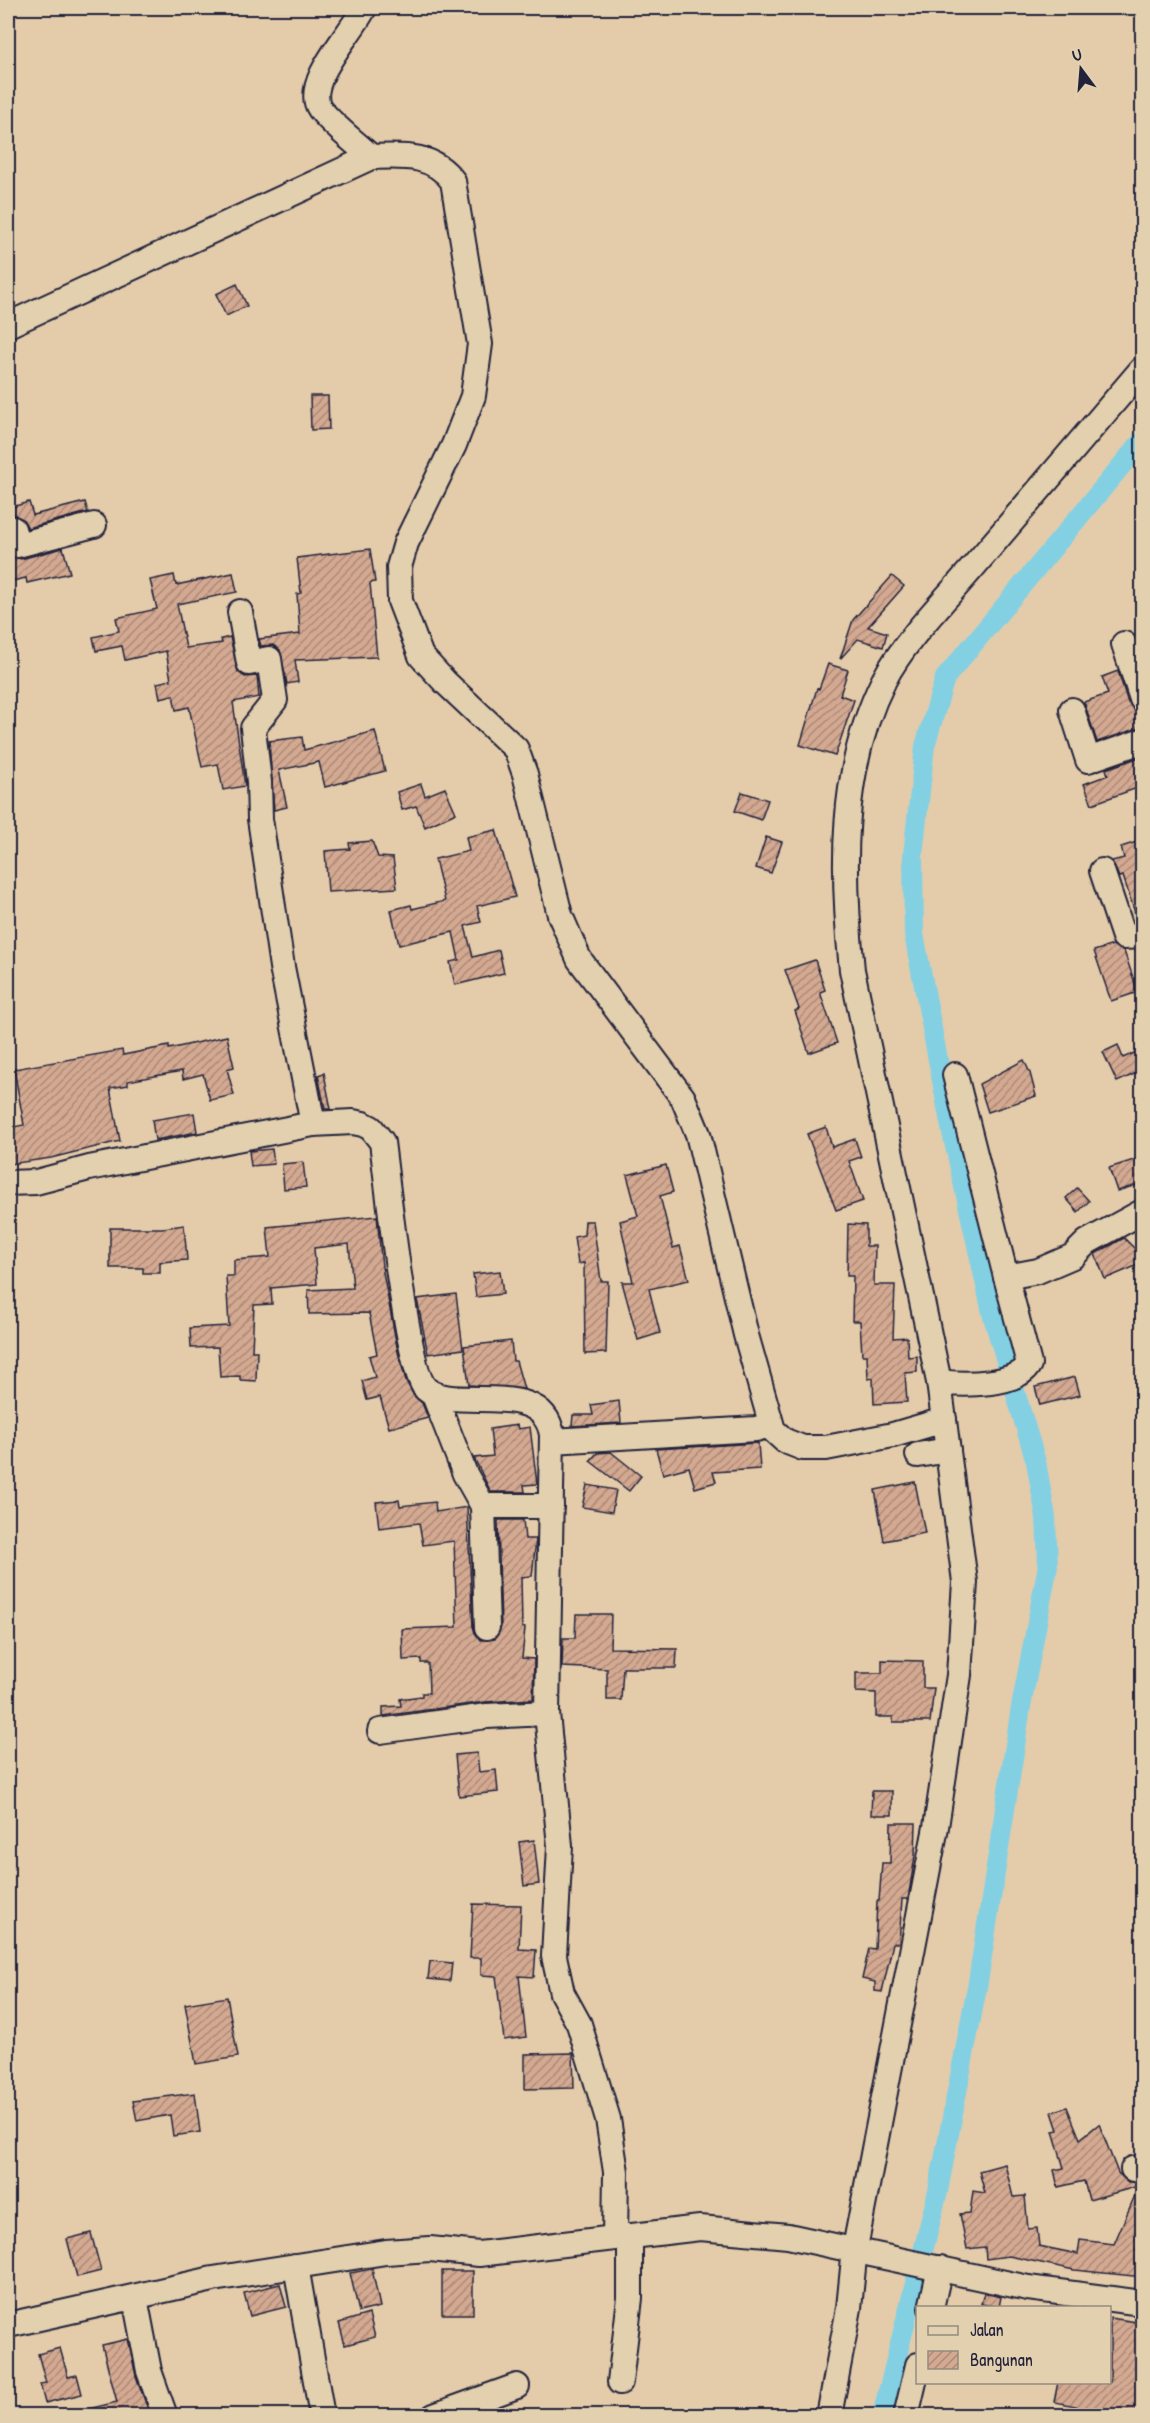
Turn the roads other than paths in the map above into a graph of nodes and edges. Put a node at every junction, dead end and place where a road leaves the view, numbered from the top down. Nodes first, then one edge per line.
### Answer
1 (364, 8) edge
2 (371, 157) junction
3 (8, 325) edge
4 (1143, 369) edge
5 (94, 525) dead end
6 (8, 531) edge
7 (240, 612) dead end
8 (1124, 644) dead end
9 (1143, 699) edge
10 (1072, 710) dead end
11 (1143, 741) edge
12 (1102, 871) dead end
13 (1143, 936) edge
14 (955, 1075) dead end
15 (313, 1124) junction
16 (8, 1183) edge
17 (1143, 1212) edge
18 (1006, 1277) junction
19 (950, 1384) junction
20 (434, 1395) junction
21 (944, 1420) junction
22 (770, 1425) junction
23 (552, 1441) junction
24 (948, 1450) junction
25 (918, 1455) dead end
26 (483, 1506) junction
27 (551, 1506) junction
28 (487, 1627) dead end
29 (547, 1713) junction
30 (380, 1731) dead end
31 (623, 2236) junction
32 (864, 2250) junction
33 (296, 2266) junction
34 (937, 2267) junction
35 (135, 2298) junction
36 (1143, 2303) edge
37 (931, 2306) edge
38 (8, 2325) edge
39 (916, 2373) edge
40 (620, 2382) dead end
41 (517, 2386) dead end
42 (165, 2415) edge
43 (322, 2415) edge
44 (434, 2415) edge
45 (829, 2415) edge
46 (906, 2415) edge

1 - 2 street
2 - 3 street
2 - 22 street
4 - 19 street
5 - 6 street
7 - 15 street
8 - 9 street
10 - 11 street
12 - 13 street
14 - 18 street
15 - 16 street
15 - 20 street
17 - 18 street
18 - 19 street
19 - 21 street
20 - 23 street
20 - 26 street
21 - 22 street
21 - 24 street
22 - 23 street
23 - 27 street
24 - 25 street
24 - 32 street
26 - 27 street
26 - 28 street
27 - 29 street
29 - 30 street
29 - 31 street
31 - 32 street
31 - 33 street
31 - 40 street
32 - 34 street
32 - 45 street
33 - 35 street
33 - 43 street
34 - 36 street
34 - 37 street
35 - 38 street
35 - 42 street
39 - 46 street
41 - 44 street

